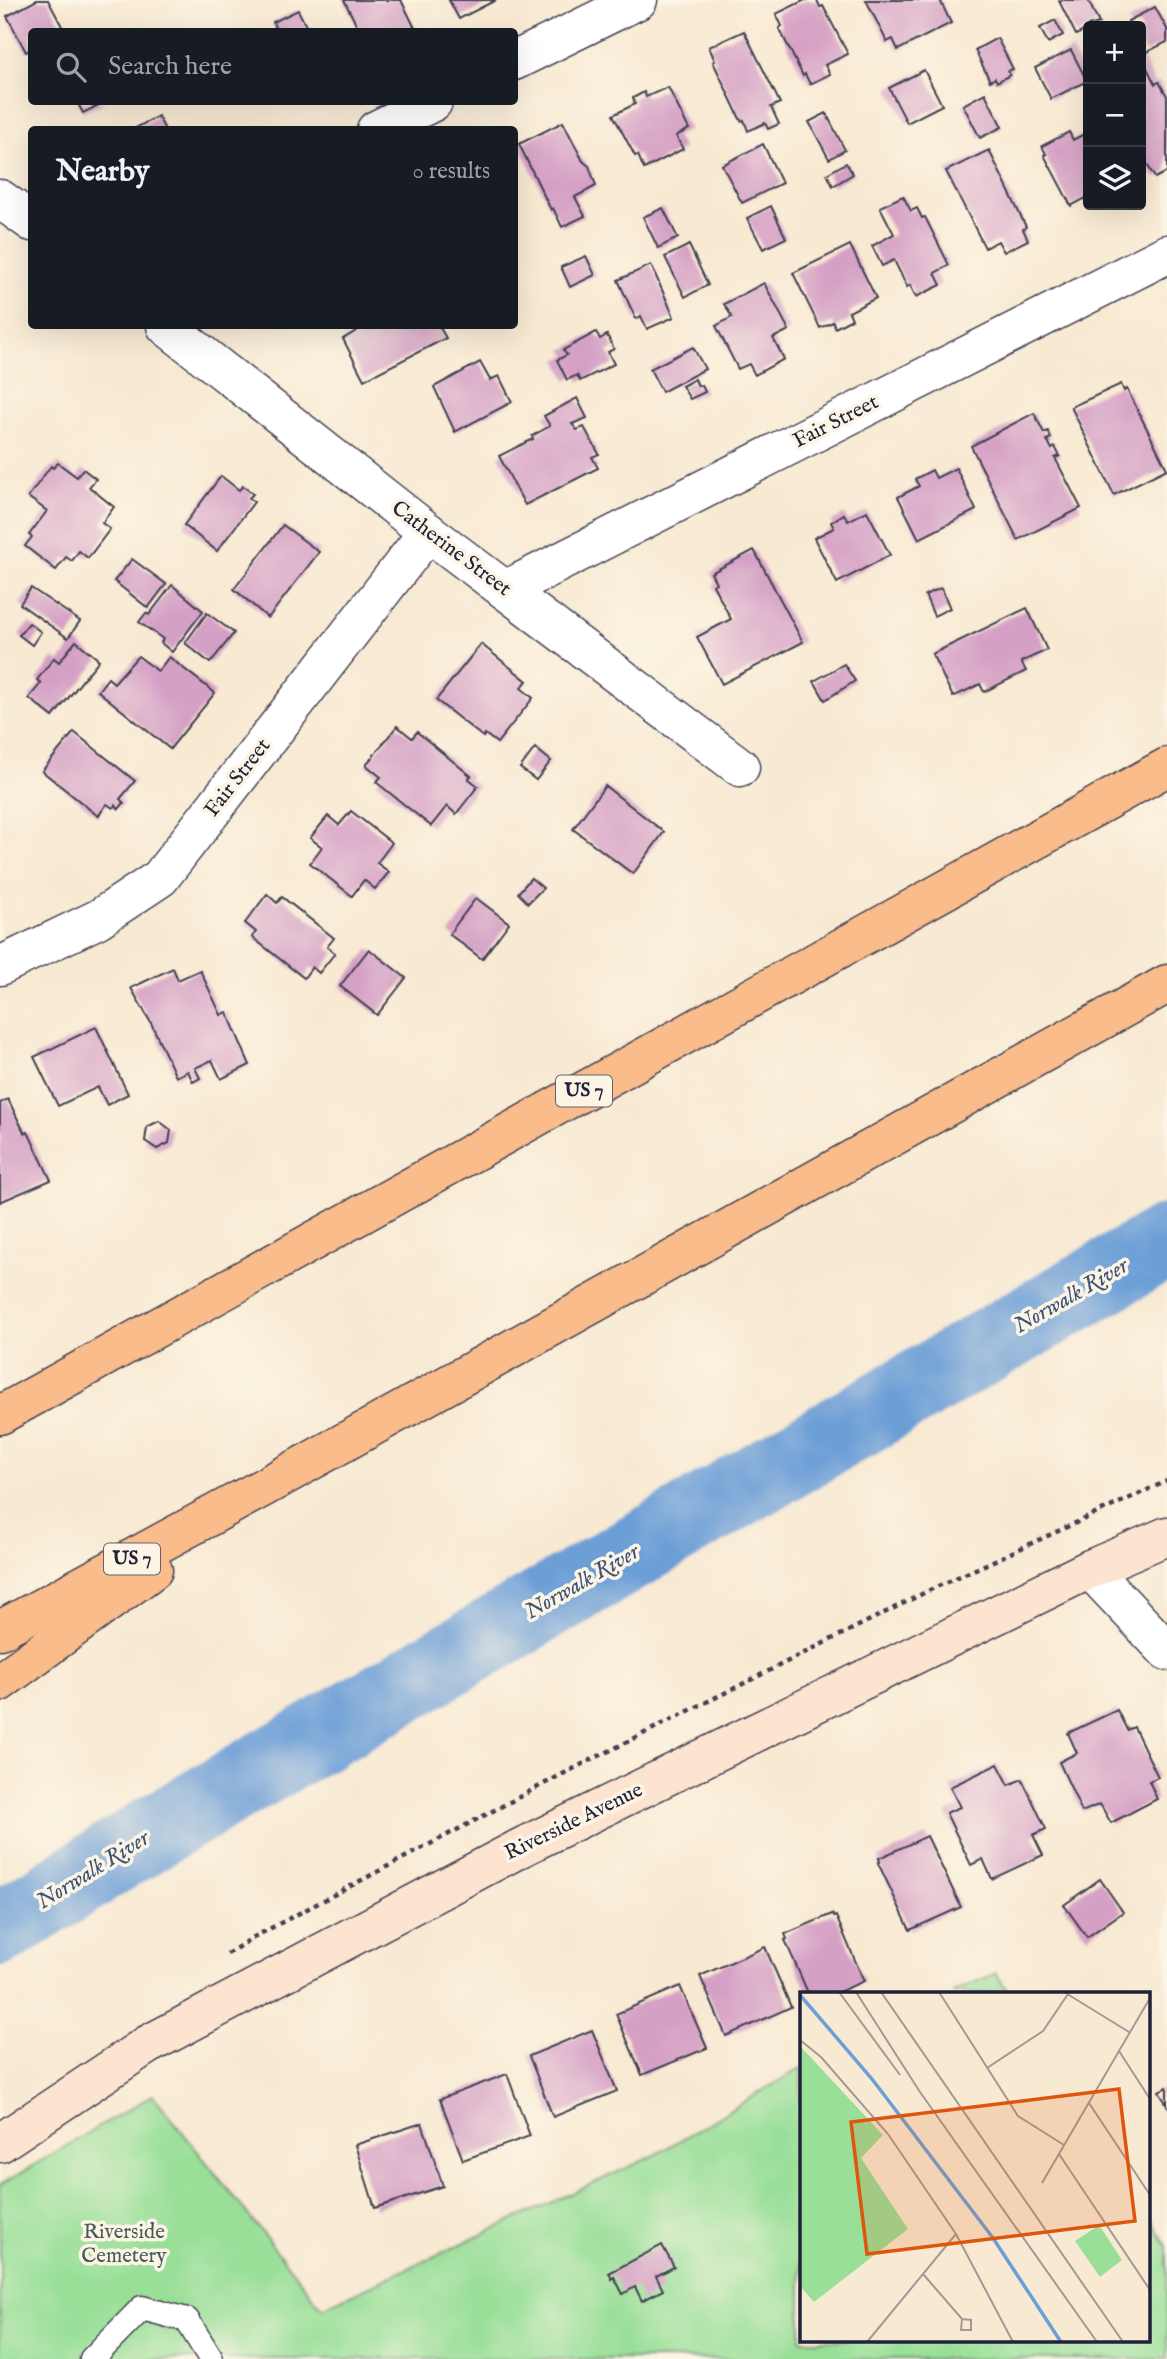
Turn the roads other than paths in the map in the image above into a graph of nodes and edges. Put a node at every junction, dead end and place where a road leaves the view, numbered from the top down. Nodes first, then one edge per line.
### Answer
1 (638, 0) edge
2 (518, 59) edge
3 (427, 105) edge
4 (384, 126) edge
5 (0, 199) edge
6 (28, 219) edge
7 (1167, 254) edge
8 (170, 329) edge
9 (428, 532) junction
10 (505, 590) junction
11 (740, 767) dead end
12 (1167, 767) edge
13 (0, 965) edge
14 (1167, 984) edge
15 (0, 1415) edge
16 (264, 1488) junction
17 (1167, 1536) edge
18 (1090, 1569) junction
19 (0, 1630) edge
20 (1167, 1651) edge
21 (0, 1682) edge
22 (0, 2143) edge
23 (92, 2359) edge
24 (211, 2359) edge

1 - 2 street
3 - 4 street
5 - 6 street
7 - 10 street, Fair Street
8 - 9 street, Catherine Street
9 - 10 street, Catherine Street
9 - 13 street, Fair Street
10 - 11 street, Catherine Street
12 - 15 highway, US 7
14 - 16 highway, US 7
16 - 19 highway, US 7
16 - 21 highway
17 - 18 main road, Riverside Avenue
18 - 20 street
18 - 22 main road, Riverside Avenue
23 - 24 lane

